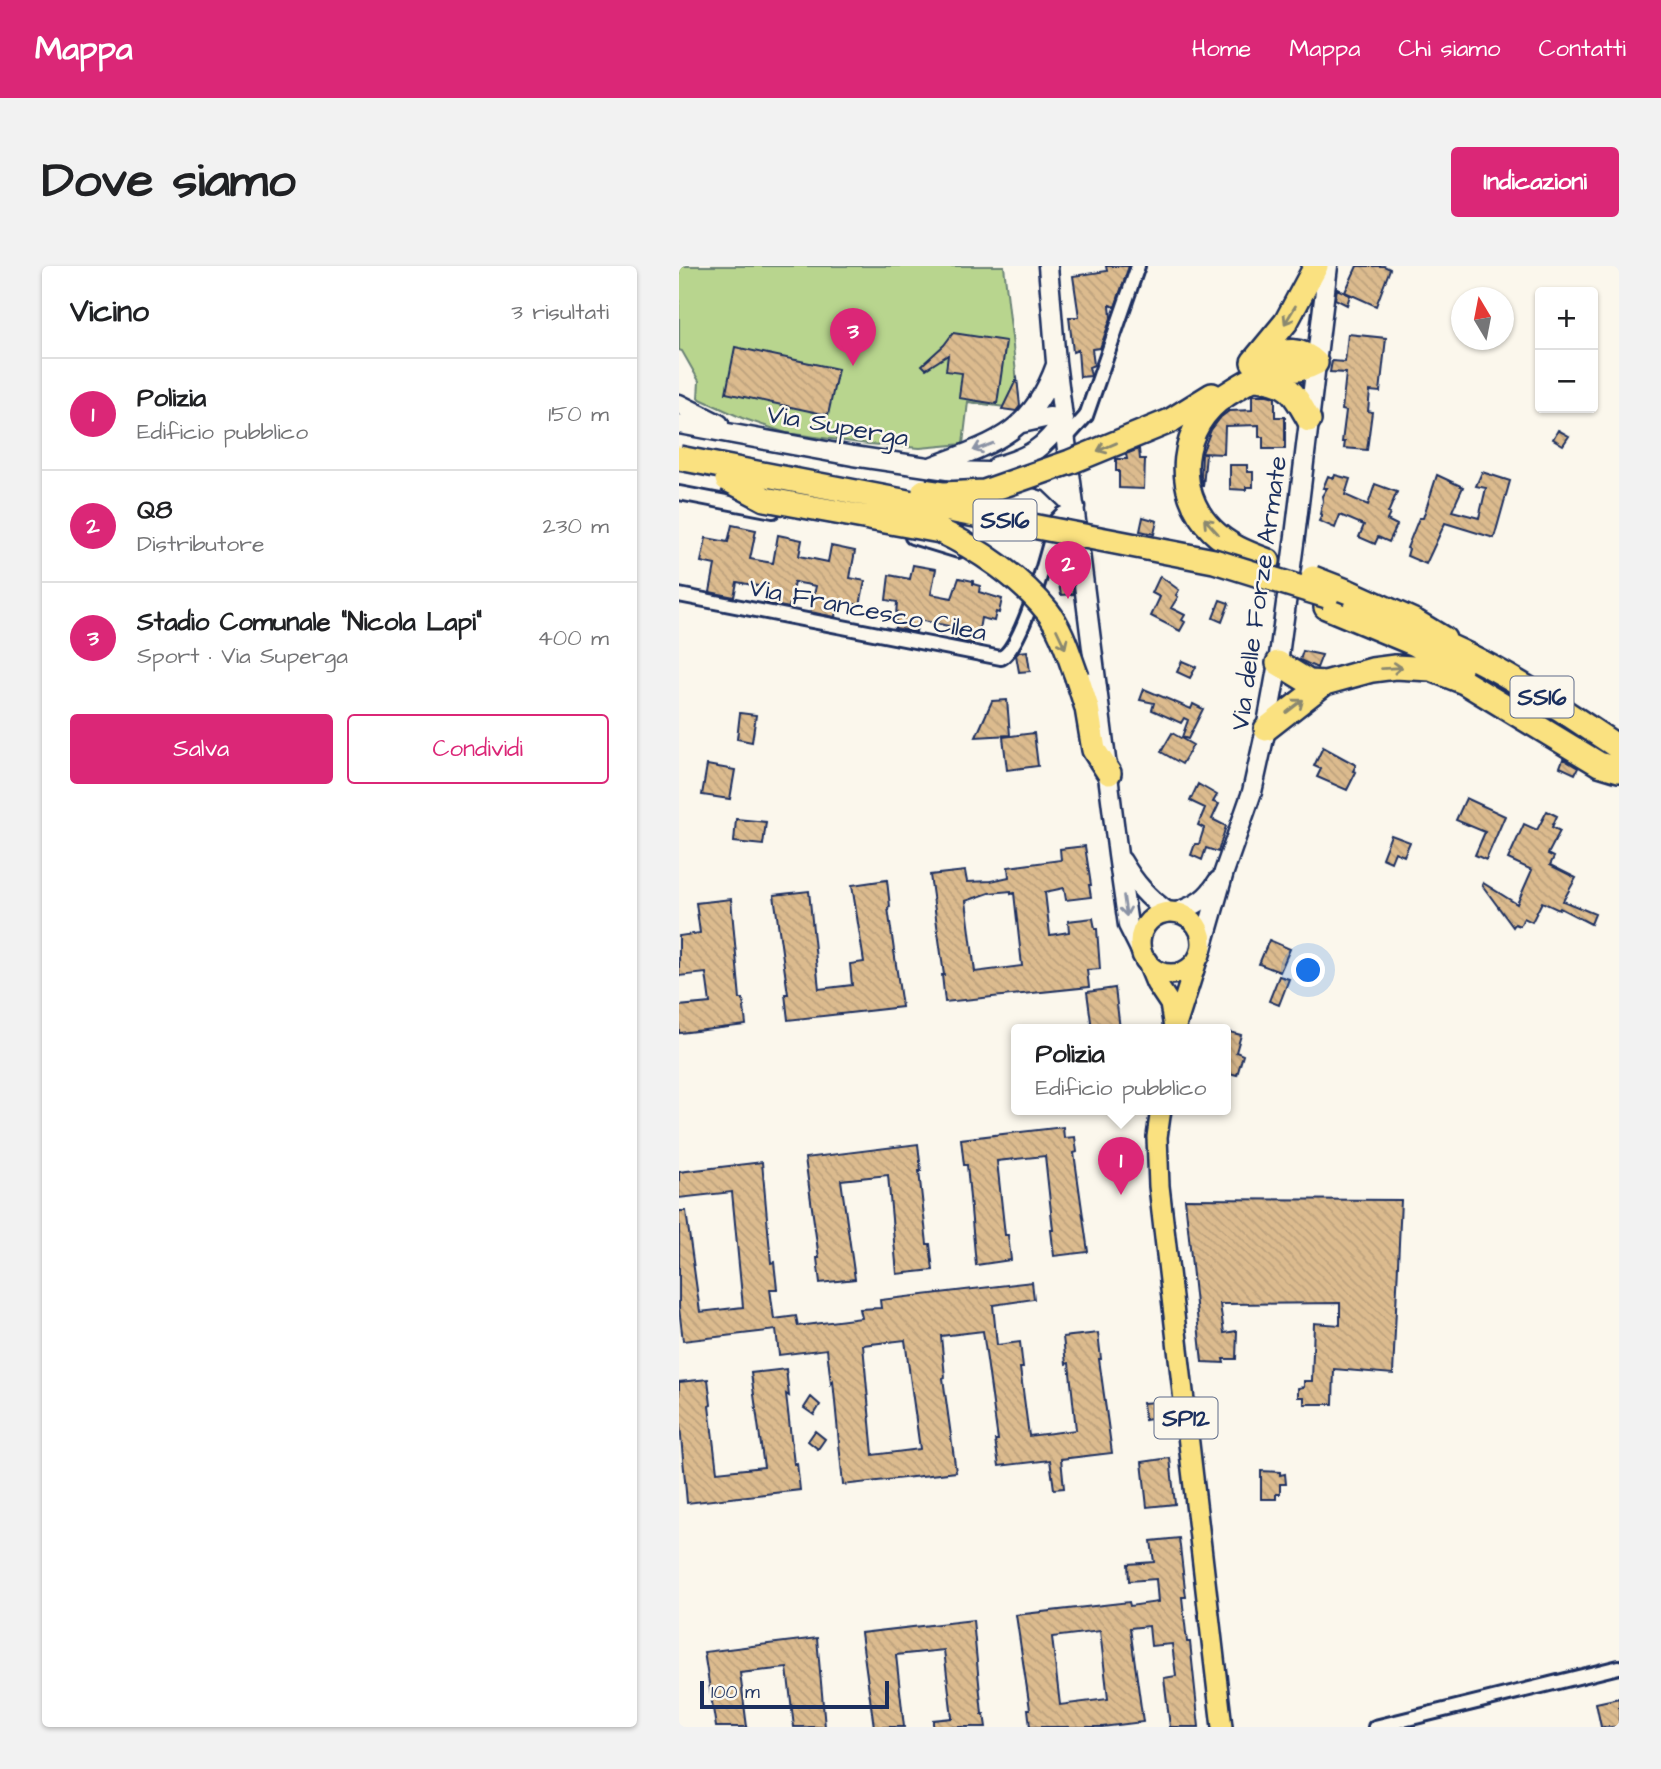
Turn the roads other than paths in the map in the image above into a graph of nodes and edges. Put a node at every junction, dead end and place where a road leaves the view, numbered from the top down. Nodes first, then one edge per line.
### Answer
1 (1048, 266) edge
2 (1138, 266) edge
3 (1316, 266) edge
4 (1322, 266) edge
5 (1328, 266) edge
6 (1320, 317) junction
7 (1056, 362) junction
8 (1316, 363) junction
9 (1255, 369) junction
10 (679, 404) edge
11 (1309, 421) junction
12 (1022, 423) junction
13 (679, 424) edge
14 (1065, 428) junction
15 (738, 433) junction
16 (679, 451) edge
17 (679, 458) edge
18 (929, 467) junction
19 (679, 470) edge
20 (980, 470) junction
21 (727, 479) junction
22 (679, 493) edge
23 (1075, 507) junction
24 (679, 596) edge
25 (1334, 598) junction
26 (1030, 606) junction
27 (1277, 663) junction
28 (1325, 683) junction
29 (1266, 729) junction
30 (1619, 748) edge
31 (1619, 769) edge
32 (1109, 773) junction
33 (1118, 855) junction
34 (1224, 872) junction
35 (1172, 912) junction
36 (1200, 953) junction
37 (1144, 957) junction
38 (1173, 1024) edge
39 (1176, 1024) edge
40 (1160, 1115) edge
41 (1619, 1667) edge
42 (1222, 1727) edge
43 (1375, 1727) edge

1 - 7 street
2 - 14 street
3 -> 9 highway, SS16
4 - 6 street, Via delle Forze Armate
5 - 6 street, Via delle Forze Armate
6 - 8 street, Via delle Forze Armate
7 - 12 street, Via Superga
7 - 14 street
8 - 9 highway, SS16
8 - 11 street, Via delle Forze Armate
9 - 11 highway
9 -> 16 highway, SS16, bridge
25 -> 9 highway, SS16, bridge
10 - 15 street, Via Superga
11 - 27 street, Via delle Forze Armate
12 - 14 street, Via Superga
12 -> 18 street, Via Superga
13 - 15 street, Via Superga
14 - 20 street, Via Superga
14 - 23 street
15 - 18 street, Via Superga
17 - 25 highway, SS16, bridge
18 - 20 street, Via Superga
19 - 21 highway, SS16
20 - 23 street, Via Superga
21 - 25 highway, SS16, bridge
21 -> 32 highway, SS16, bridge
22 - 26 street
23 - 26 street, Via Francesco Cilea
23 - 32 street
24 - 26 street, Via Francesco Cilea
25 - 30 highway, SS16
25 - 31 highway, SS16
27 - 28 highway
27 - 29 street, Via delle Forze Armate
29 -> 28 highway, SS16
28 -> 31 highway, SS16
29 - 34 street, Via delle Forze Armate
32 - 33 street
33 - 35 street
33 -> 37 street
34 - 35 street, Via delle Forze Armate
34 - 36 street, Via delle Forze Armate
35 - 36 main road
35 - 37 main road
36 - 37 main road
36 - 39 main road
37 - 38 main road
40 - 42 main road, SP12
41 - 43 street

